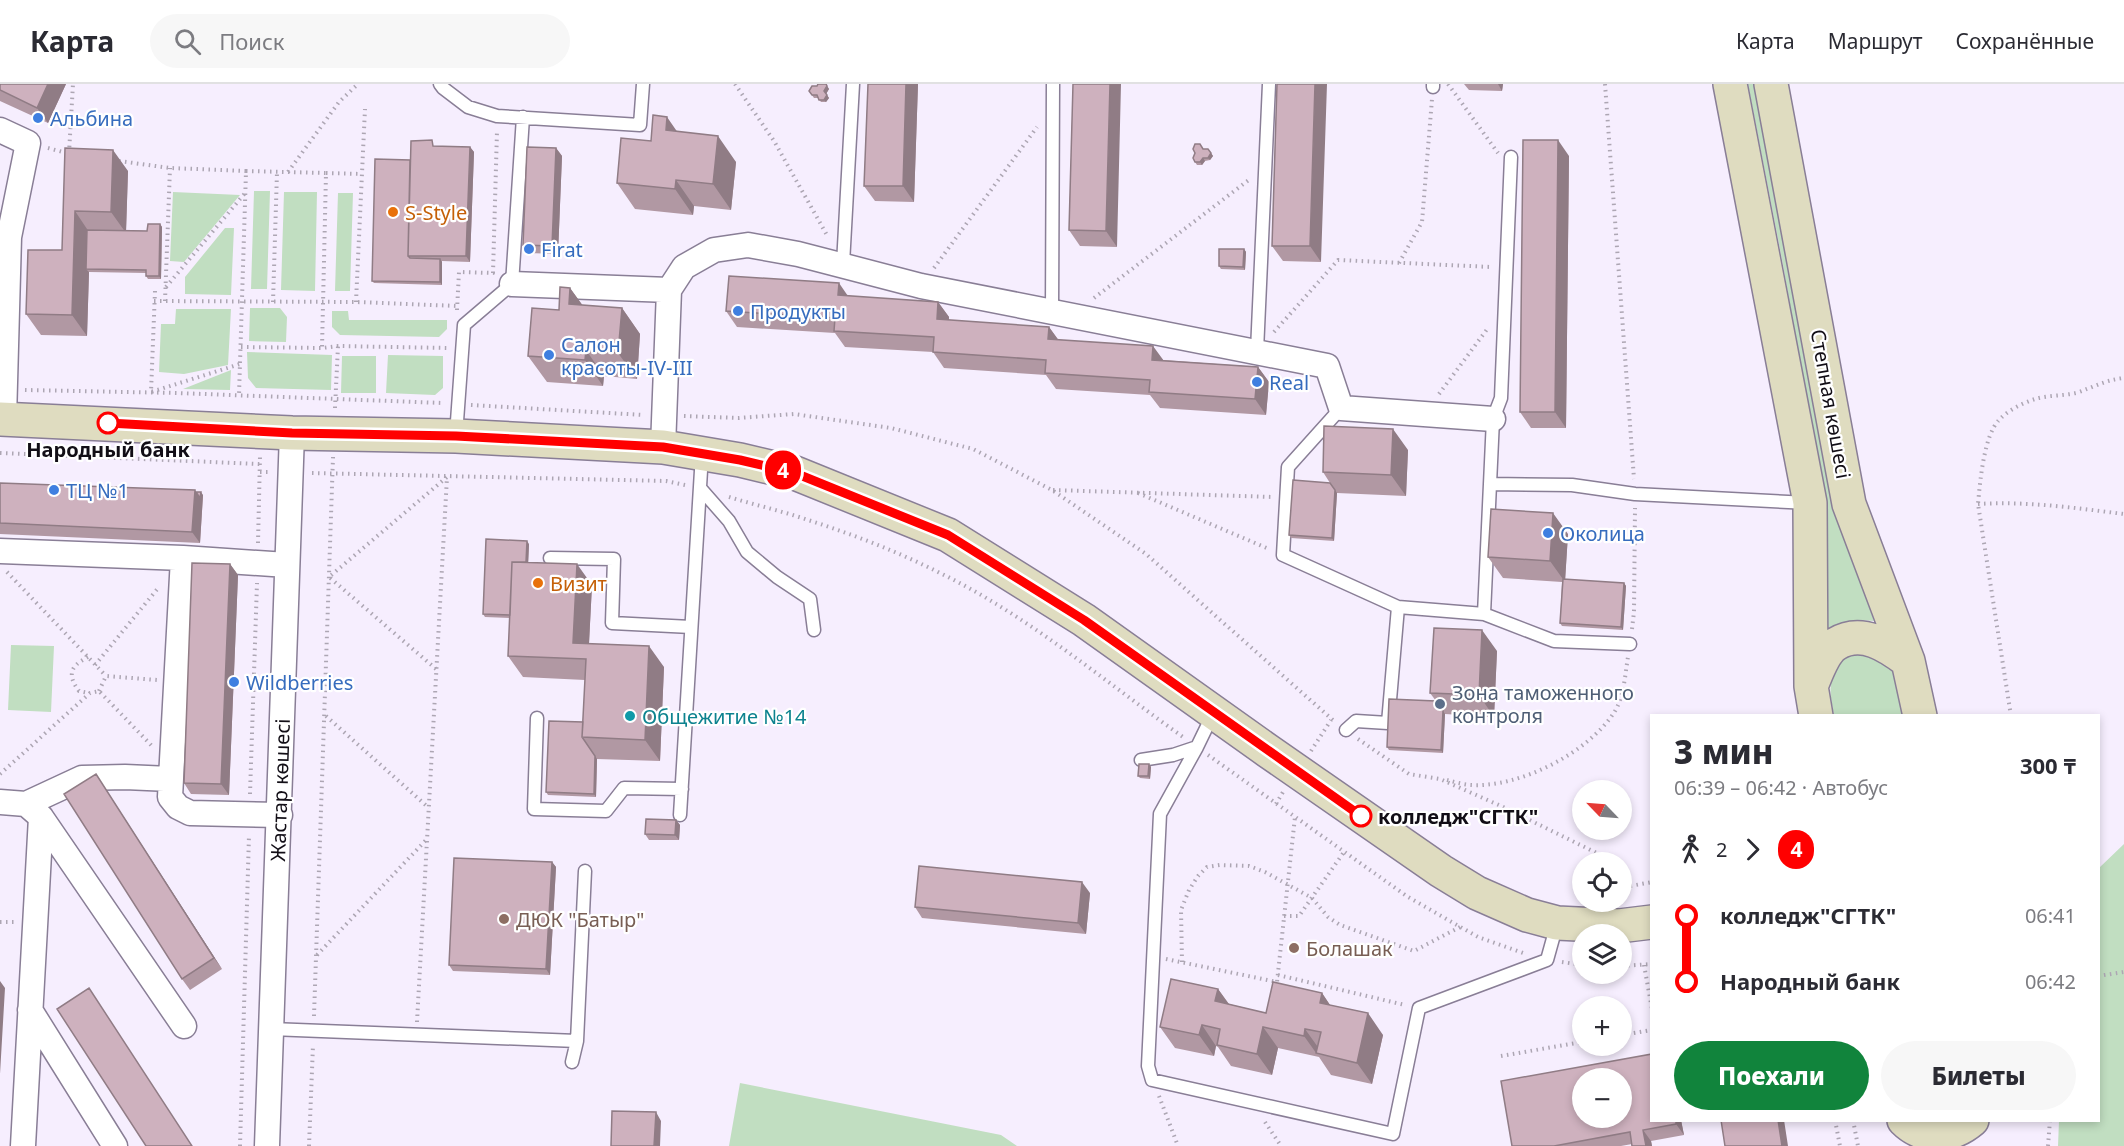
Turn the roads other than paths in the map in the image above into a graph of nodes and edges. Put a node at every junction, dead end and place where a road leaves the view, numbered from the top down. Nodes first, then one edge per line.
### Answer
1 (440, 84) edge
2 (643, 84) edge
3 (853, 84) edge
4 (1053, 84) edge
5 (1269, 84) edge
6 (1730, 84) edge
7 (1772, 84) edge
8 (523, 117) junction
9 (0, 130) edge
10 (1511, 158) dead end
11 (5, 237) edge
12 (843, 264) junction
13 (512, 284) junction
14 (669, 290) junction
15 (1062, 313) junction
16 (1257, 351) junction
17 (1341, 408) junction
18 (2, 419) edge
19 (1493, 419) junction
20 (292, 433) junction
21 (456, 436) junction
22 (663, 447) junction
23 (702, 453) junction
24 (1490, 484) junction
25 (700, 488) junction
26 (1810, 503) junction
27 (0, 551) edge
28 (183, 558) junction
29 (550, 558) dead end
30 (287, 565) junction
31 (1398, 607) junction
32 (1484, 614) junction
33 (692, 627) junction
34 (814, 630) dead end
35 (1630, 644) dead end
36 (1908, 661) junction
37 (1814, 701) edge
38 (1214, 713) junction
39 (1920, 714) edge
40 (537, 718) dead end
41 (1346, 730) dead end
42 (1197, 747) junction
43 (1141, 760) dead end
44 (171, 772) junction
45 (682, 789) junction
46 (0, 802) edge
47 (33, 810) junction
48 (680, 815) dead end
49 (280, 816) junction
50 (585, 871) dead end
51 (1650, 922) edge
52 (1557, 923) junction
53 (30, 1010) junction
54 (184, 1026) dead end
55 (272, 1029) junction
56 (577, 1041) junction
57 (572, 1062) dead end
58 (1890, 1122) edge
59 (1906, 1122) edge
60 (1969, 1122) edge
61 (1979, 1122) edge
62 (1394, 1140) edge
63 (23, 1146) edge
64 (115, 1146) edge
65 (267, 1146) edge
66 (1895, 1146) edge
67 (1971, 1146) edge

1 - 8 lane
2 - 8 lane
3 - 12 lane
4 - 15 lane
5 - 16 lane
6 - 26 street, Степная көшесі
7 - 36 street, Степная көшесі
8 - 13 lane
9 - 11 street
10 - 19 lane
11 - 18 street
12 - 14 street
12 - 15 street
13 - 14 street
13 - 21 lane
14 - 22 street
15 - 16 street
16 - 17 street
17 - 19 street
17 - 31 lane
18 - 20 street
19 - 24 lane
20 - 21 street
20 - 30 street, Жастар көшесі
21 - 22 street
22 - 23 street
23 - 25 lane
23 - 38 street
24 - 26 lane
24 - 32 lane
25 - 33 lane
25 - 34 lane
26 - 37 street, Степная көшесі
27 - 28 street
28 - 30 street
28 - 44 street
29 - 33 lane
30 - 49 street, Жастар көшесі
31 - 32 lane
31 - 41 lane
32 - 35 lane
33 - 45 lane
36 - 37 street
36 - 39 street, Степная көшесі
38 - 42 lane
38 - 52 street
40 - 45 lane
42 - 43 lane
42 - 62 lane
44 - 47 street
44 - 49 street
45 - 48 lane
46 - 47 street
47 - 53 street
47 - 54 street
49 - 55 street, Жастар көшесі
50 - 56 lane
51 - 52 street
52 - 62 lane
53 - 63 street
53 - 64 street
55 - 56 lane
55 - 65 street, Жастар көшесі
56 - 57 lane
58 - 66 street
59 - 60 street
61 - 67 street

